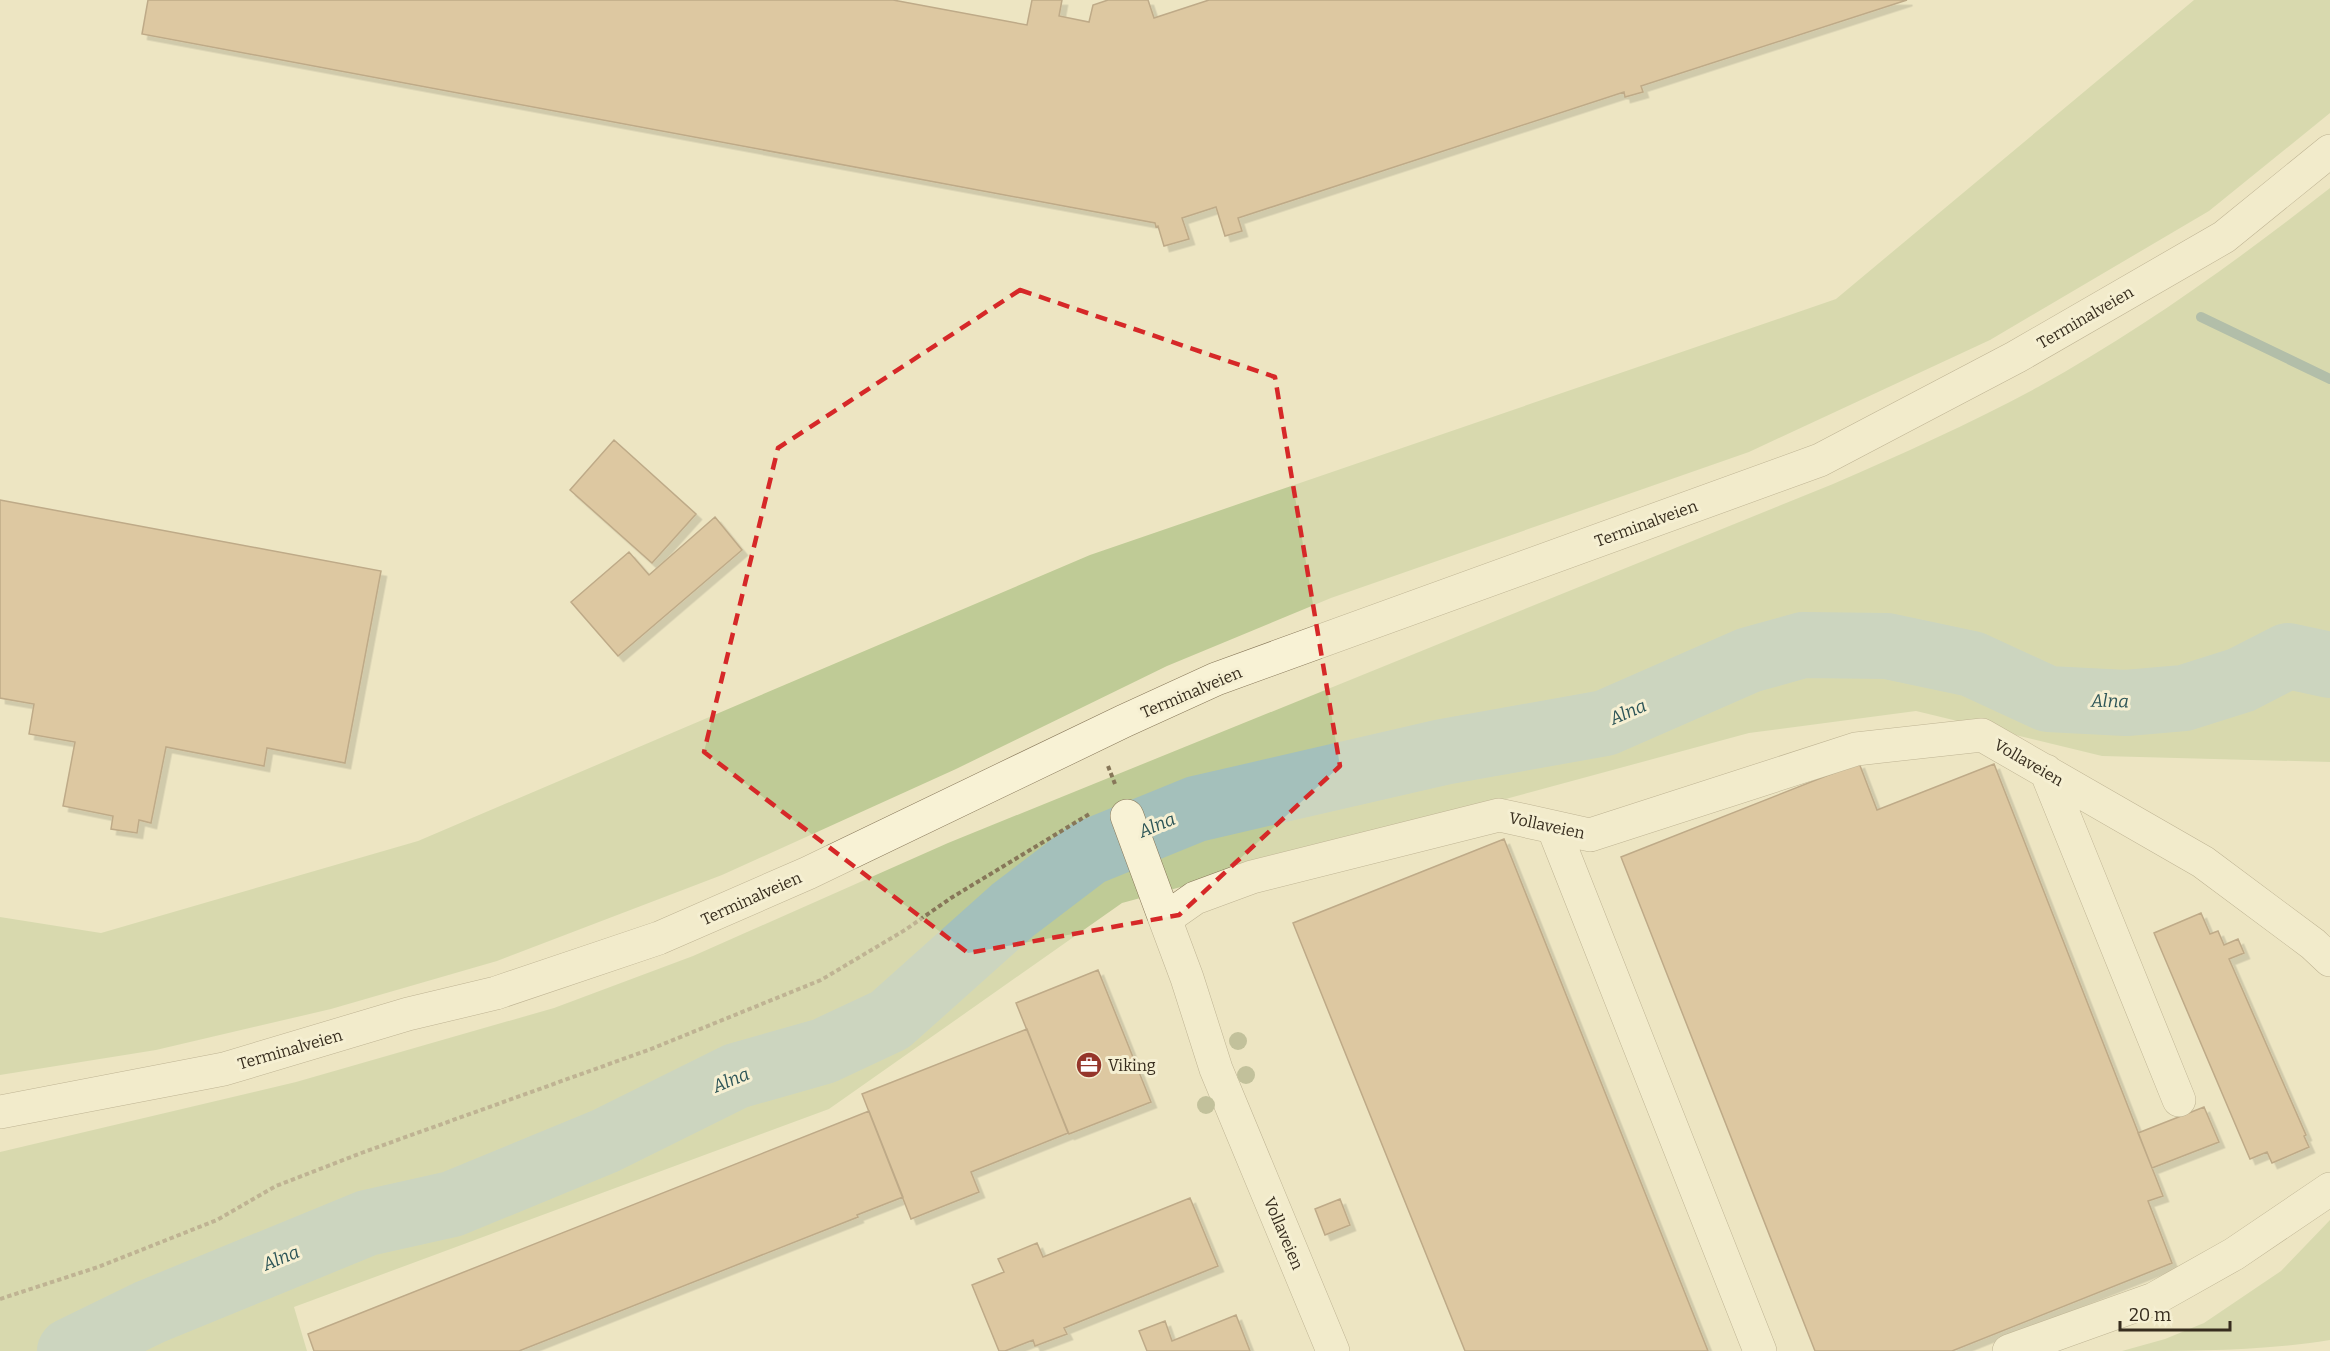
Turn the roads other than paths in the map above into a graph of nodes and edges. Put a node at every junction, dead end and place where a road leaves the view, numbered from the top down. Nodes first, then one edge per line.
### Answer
1 (2330, 151) edge
2 (2046, 771) junction
3 (1115, 806) road end
4 (1553, 827) junction
5 (1165, 919) junction
6 (2330, 960) edge
7 (2179, 1100) dead end
8 (0, 1112) edge
9 (2330, 1189) edge
10 (1333, 1351) edge
11 (1760, 1351) edge
12 (2008, 1351) edge

1 - 8 street, Terminalveien
2 - 4 street, Vollaveien
2 - 6 street, Vollaveien
2 - 7 street
3 - 5 street
4 - 5 street, Vollaveien
4 - 11 street
5 - 10 street, Vollaveien
9 - 12 street

